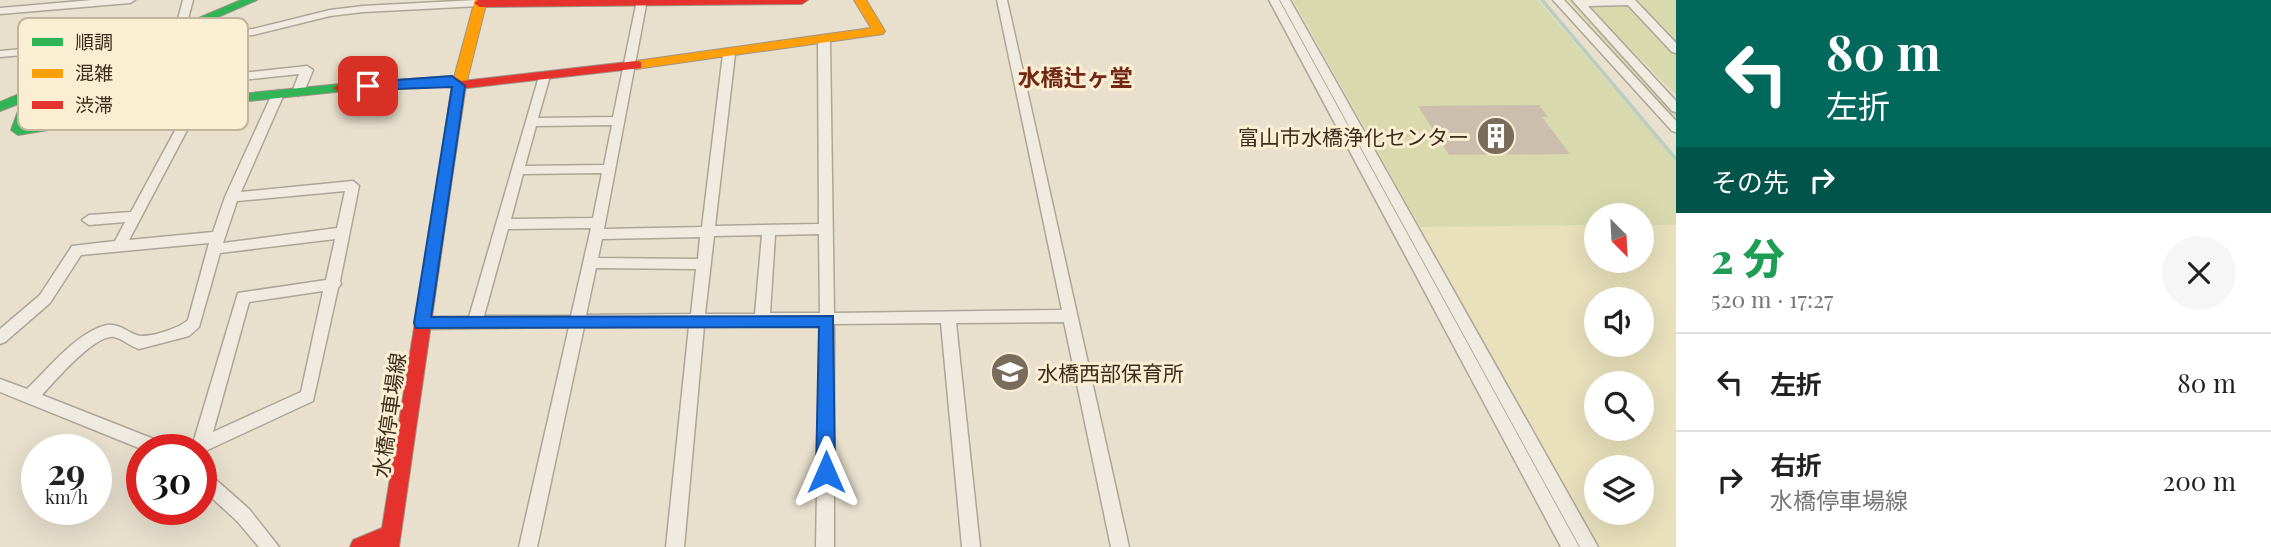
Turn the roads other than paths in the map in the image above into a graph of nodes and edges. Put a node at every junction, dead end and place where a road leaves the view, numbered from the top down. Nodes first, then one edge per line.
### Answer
1 (130, 0) edge
2 (188, 0) edge
3 (250, 0) edge
4 (748, 0) edge
5 (802, 0) edge
6 (860, 0) edge
7 (1002, 0) edge
8 (1274, 0) edge
9 (1285, 0) edge
10 (1558, 0) edge
11 (481, 1) edge
12 (552, 1) edge
13 (642, 1) edge
14 (1578, 1) edge
15 (0, 11) edge
16 (183, 18) edge
17 (208, 18) edge
18 (248, 32) edge
19 (824, 40) junction
20 (1676, 50) edge
21 (18, 52) edge
22 (0, 54) edge
23 (729, 54) junction
24 (628, 67) junction
25 (248, 76) edge
26 (544, 76) junction
27 (459, 86) junction
28 (298, 92) junction
29 (278, 94) junction
30 (248, 97) edge
31 (18, 99) edge
32 (0, 107) edge
33 (1676, 108) edge
34 (618, 121) junction
35 (531, 122) junction
36 (1676, 128) edge
37 (181, 130) edge
38 (609, 169) junction
39 (518, 170) junction
40 (232, 197) junction
41 (135, 217) junction
42 (89, 220) dead end
43 (503, 224) junction
44 (597, 228) junction
45 (826, 229) junction
46 (769, 231) junction
47 (341, 233) junction
48 (707, 233) junction
49 (216, 243) junction
50 (120, 245) junction
51 (590, 263) junction
52 (704, 264) junction
53 (334, 284) junction
54 (1070, 316) junction
55 (948, 318) junction
56 (762, 321) junction
57 (827, 321) junction
58 (475, 322) junction
59 (697, 322) junction
60 (422, 323) junction
61 (578, 323) junction
62 (0, 338) edge
63 (0, 385) edge
64 (31, 395) junction
65 (200, 434) edge
66 (126, 435) edge
67 (217, 437) edge
68 (217, 491) edge
69 (390, 540) edge
70 (270, 547) edge
71 (360, 547) edge
72 (528, 547) edge
73 (675, 547) edge
74 (825, 547) edge
75 (971, 547) edge
76 (1120, 547) edge
77 (1570, 547) edge
78 (1589, 547) edge

1 - 15 street
2 - 16 street
3 - 17 street
4 - 5 street
4 - 13 street
6 - 19 street
7 - 54 street
8 - 77 street
9 - 78 street
10 - 36 street
11 - 12 street
11 - 18 street
11 - 27 street, 水橋停車場線
12 - 13 street
13 - 24 street
14 - 20 street
14 - 33 street
19 - 23 street
19 - 45 street
21 - 22 street
23 - 24 street
23 - 48 street
24 - 26 street
24 - 34 street
25 - 28 street
26 - 27 street
26 - 35 street
27 - 28 street
27 - 60 street, 水橋停車場線
28 - 29 street
29 - 30 street
29 - 40 street
31 - 32 street
34 - 35 street
34 - 38 street
35 - 39 street
37 - 41 street
38 - 39 street
38 - 44 street
39 - 43 street
40 - 47 street
40 - 49 street
41 - 42 street
41 - 50 street
43 - 44 street
43 - 58 street
44 - 48 street
44 - 51 street
45 - 46 street
45 - 57 street
46 - 48 street
46 - 56 street
47 - 49 street
47 - 53 street
48 - 52 street
49 - 50 street
49 - 64 street
50 - 62 street
51 - 52 street
51 - 61 street
52 - 59 street
53 - 65 street
53 - 67 street
54 - 55 street
54 - 76 street
55 - 57 street
55 - 75 street
56 - 57 street
56 - 59 street
57 - 74 street
58 - 60 street
58 - 61 street
59 - 61 street
59 - 73 street
60 - 69 street, 水橋停車場線
61 - 72 street
63 - 64 street
64 - 66 street
68 - 70 street
69 - 71 street

